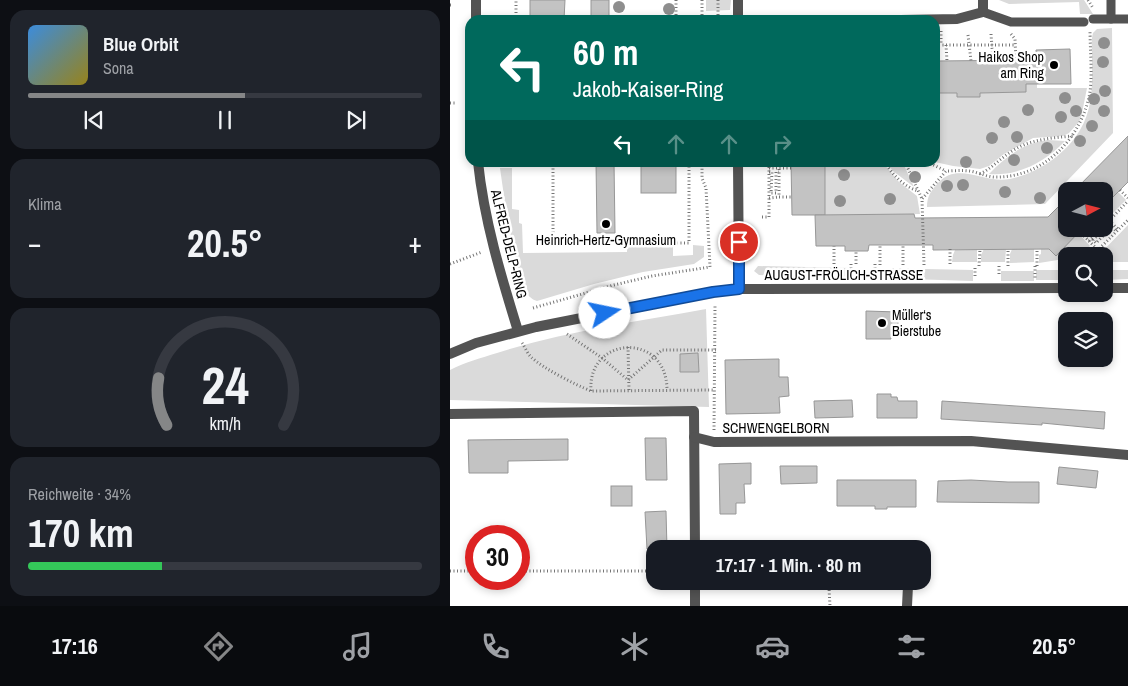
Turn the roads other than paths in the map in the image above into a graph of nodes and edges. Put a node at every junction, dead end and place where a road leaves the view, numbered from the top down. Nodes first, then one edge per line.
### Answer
1 (476, 0) edge
2 (738, 0) edge
3 (983, 0) edge
4 (1111, 0) edge
5 (983, 12) junction
6 (476, 15) edge
7 (738, 15) edge
8 (1111, 18) junction
9 (1128, 18) edge
10 (940, 19) edge
11 (479, 167) edge
12 (738, 167) edge
13 (1058, 288) edge
14 (1113, 288) edge
15 (1128, 288) edge
16 (739, 289) junction
17 (518, 331) junction
18 (450, 354) edge
19 (450, 414) edge
20 (694, 437) junction
21 (1128, 455) edge
22 (695, 540) edge
23 (695, 590) edge
24 (908, 590) edge
25 (695, 606) edge
26 (907, 606) edge

1 - 6 street
2 - 7 street
3 - 5 street
4 - 8 lane
5 - 8 lane
5 - 10 street
8 - 9 lane
11 - 17 street, ALFRED-DELP-RING
12 - 16 street
13 - 16 street, AUGUST-FRÖLICH-STRASSE
14 - 15 street
16 - 17 street, AUGUST-FRÖLICH-STRASSE
17 - 18 street, AUGUST-FRÖLICH-STRASSE
19 - 20 street
20 - 21 street, SCHWENGELBORN
20 - 22 street
23 - 25 street
24 - 26 street

